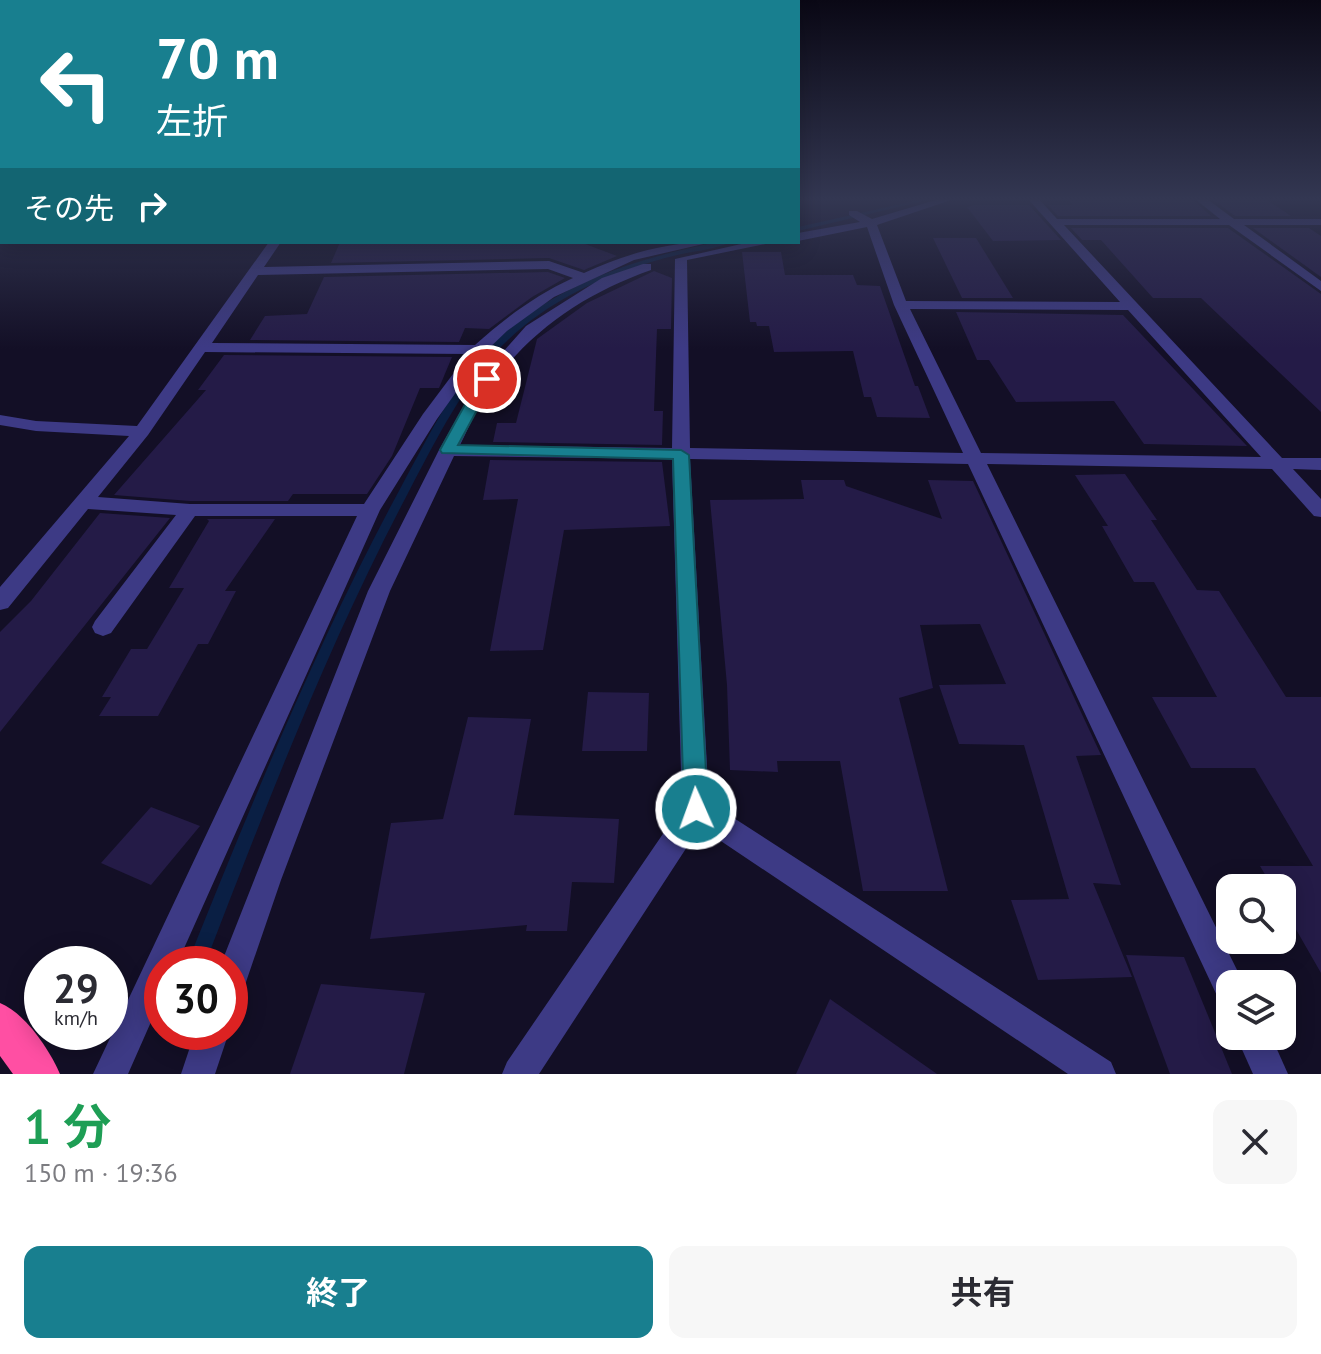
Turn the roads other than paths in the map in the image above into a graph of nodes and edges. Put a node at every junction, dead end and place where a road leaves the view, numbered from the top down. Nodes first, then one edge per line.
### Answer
1 (270, 249) edge
2 (670, 249) edge
3 (732, 249) edge
4 (876, 249) edge
5 (1079, 249) edge
6 (1269, 249) edge
7 (681, 259) junction
8 (255, 271) junction
9 (586, 278) junction
10 (1321, 287) edge
11 (901, 305) junction
12 (1131, 306) junction
13 (200, 347) junction
14 (479, 350) junction
15 (0, 420) edge
16 (142, 431) junction
17 (448, 450) junction
18 (681, 455) junction
19 (975, 460) junction
20 (1277, 464) junction
21 (1321, 464) edge
22 (82, 502) junction
23 (190, 510) junction
24 (370, 510) junction
25 (1321, 511) edge
26 (0, 602) edge
27 (103, 627) dead end
28 (696, 809) junction
29 (243, 946) edge
30 (1221, 970) edge
31 (0, 1023) edge
32 (206, 1050) edge
33 (1260, 1050) edge
34 (39, 1074) edge
35 (110, 1074) edge
36 (198, 1074) edge
37 (519, 1074) edge
38 (1099, 1074) edge
39 (1271, 1074) edge

1 - 8 street
2 - 9 street
3 - 7 street
4 - 11 street
5 - 12 street
6 - 10 street
7 - 17 street
7 - 18 street
8 - 9 street
8 - 13 street
9 - 14 street
11 - 12 street
11 - 19 street
12 - 20 street
13 - 14 street
13 - 16 street
14 - 24 street
15 - 16 street
16 - 22 street
17 - 18 street
17 - 29 street
18 - 19 street
18 - 28 street
19 - 20 street
19 - 30 street
20 - 21 street
20 - 25 street
22 - 23 street
22 - 26 street
23 - 24 street
23 - 27 street
24 - 35 street
28 - 37 street
28 - 38 street
31 - 34 highway
32 - 36 street
33 - 39 street

